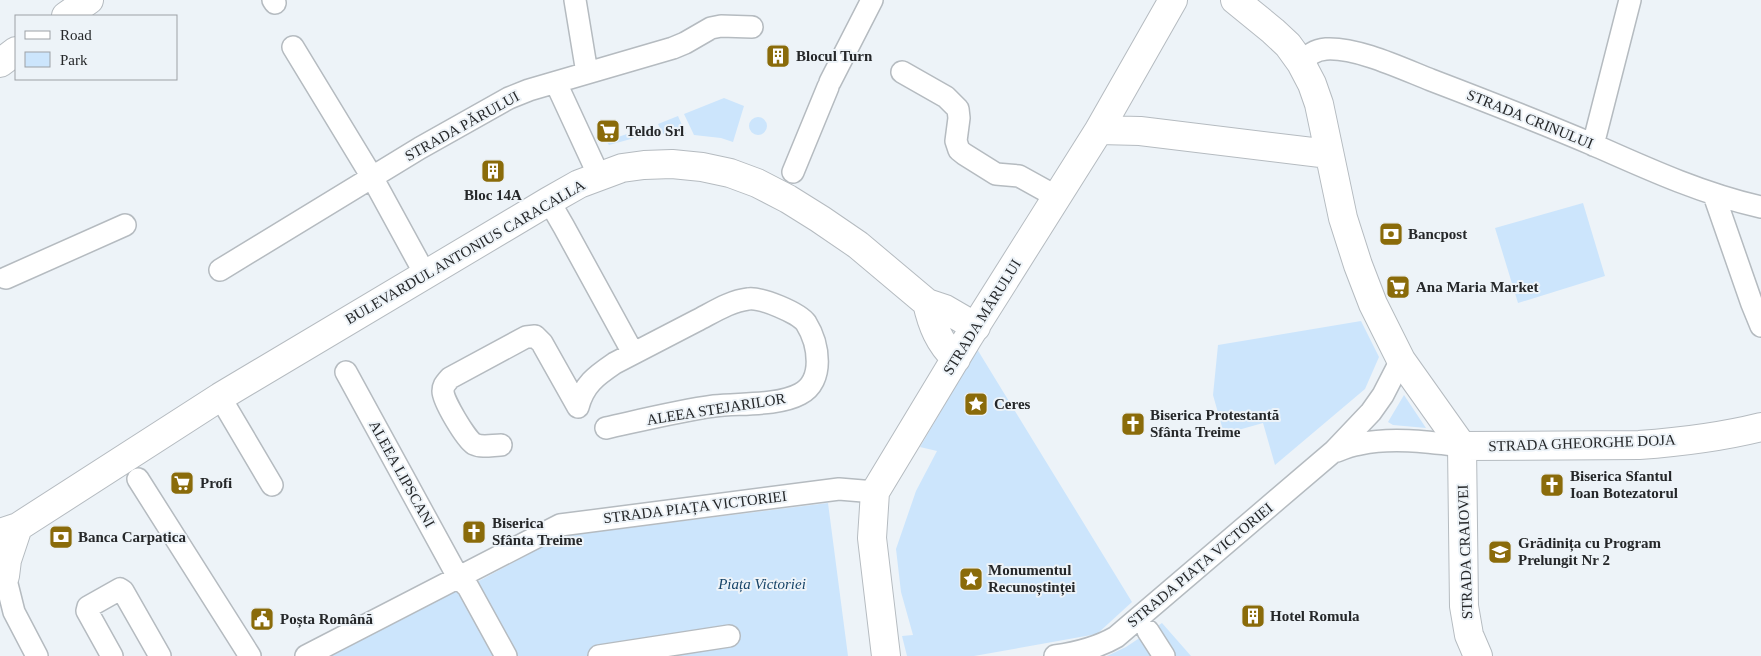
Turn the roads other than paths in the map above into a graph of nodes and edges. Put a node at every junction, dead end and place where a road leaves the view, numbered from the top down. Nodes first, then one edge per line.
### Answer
1 (89, 0) edge
2 (575, 0) edge
3 (872, 0) edge
4 (1173, 0) edge
5 (1235, 0) edge
6 (1630, 0) edge
7 (67, 15) edge
8 (752, 27) dead end
9 (293, 47) dead end
10 (15, 52) edge
11 (0, 62) edge
12 (1301, 63) junction
13 (902, 72) dead end
14 (587, 73) junction
15 (556, 83) junction
16 (1099, 130) junction
17 (1593, 145) junction
18 (1329, 154) junction
19 (793, 172) dead end
20 (599, 176) junction
21 (372, 177) junction
22 (1714, 194) junction
23 (1057, 197) junction
24 (548, 201) junction
25 (1761, 207) edge
26 (125, 225) dead end
27 (220, 270) dead end
28 (425, 274) junction
29 (6, 278) dead end
30 (927, 303) junction
31 (1761, 326) edge
32 (976, 327) junction
33 (634, 353) junction
34 (956, 359) junction
35 (1400, 360) junction
36 (346, 372) dead end
37 (220, 396) junction
38 (1761, 427) edge
39 (606, 428) dead end
40 (501, 444) dead end
41 (1462, 446) junction
42 (1334, 451) junction
43 (272, 486) dead end
44 (875, 492) junction
45 (9, 530) edge
46 (3, 566) edge
47 (458, 577) junction
48 (7, 607) edge
49 (1148, 631) dead end
50 (729, 636) dead end
51 (37, 656) edge
52 (112, 656) edge
53 (160, 656) edge
54 (242, 656) edge
55 (250, 656) edge
56 (306, 656) edge
57 (506, 656) edge
58 (599, 656) edge
59 (886, 656) edge
60 (1054, 656) edge
61 (1164, 656) edge
62 (1478, 656) edge

1 - 7 main road
2 - 14 street
3 - 19 street
4 - 16 main road, STRADA MĂRULUI
5 - 12 main road
6 - 17 street
8 - 14 street, STRADA PĂRULUI
9 - 21 street
10 - 11 main road
12 - 17 street, STRADA CRINULUI
12 - 18 main road
13 - 23 street
14 - 15 street, STRADA PĂRULUI
15 - 20 street
15 - 21 street, STRADA PĂRULUI
16 - 18 main road
16 - 23 main road, STRADA MĂRULUI
17 - 22 street, STRADA CRINULUI
18 - 35 main road
20 - 24 main road, BULEVARDUL ANTONIUS CARACALLA
20 - 30 main road, BULEVARDUL ANTONIUS CARACALLA
21 - 27 street, STRADA PĂRULUI
21 - 28 street
22 - 25 street, STRADA CRINULUI
22 - 31 street
23 - 32 main road, STRADA MĂRULUI
24 - 28 main road, BULEVARDUL ANTONIUS CARACALLA
24 - 33 street
26 - 29 street
28 - 37 main road, BULEVARDUL ANTONIUS CARACALLA
30 - 32 main road, BULEVARDUL ANTONIUS CARACALLA
30 - 34 main road
32 - 34 main road, STRADA MĂRULUI
33 - 39 street, ALEEA STEJARILOR
33 - 40 street, ALEEA STEJARILOR
34 - 44 main road, STRADA MĂRULUI
35 - 41 main road
35 - 42 street, STRADA PIAȚA VICTORIEI
36 - 47 street, ALEEA LIPSCANI
37 - 43 street
37 - 45 main road, BULEVARDUL ANTONIUS CARACALLA
38 - 41 main road, STRADA GHEORGHE DOJA
41 - 42 street, STRADA PIAȚA VICTORIEI
41 - 62 main road, STRADA CRAIOVEI
42 - 60 street, STRADA PIAȚA VICTORIEI
44 - 47 street, STRADA PIAȚA VICTORIEI
44 - 59 main road, STRADA MĂRULUI
45 - 46 main road, BULEVARDUL ANTONIUS CARACALLA
46 - 48 street
47 - 56 street, STRADA PIAȚA VICTORIEI
47 - 57 street, ALEEA LIPSCANI
48 - 51 street
49 - 61 street
50 - 58 street
52 - 53 street
54 - 55 street

